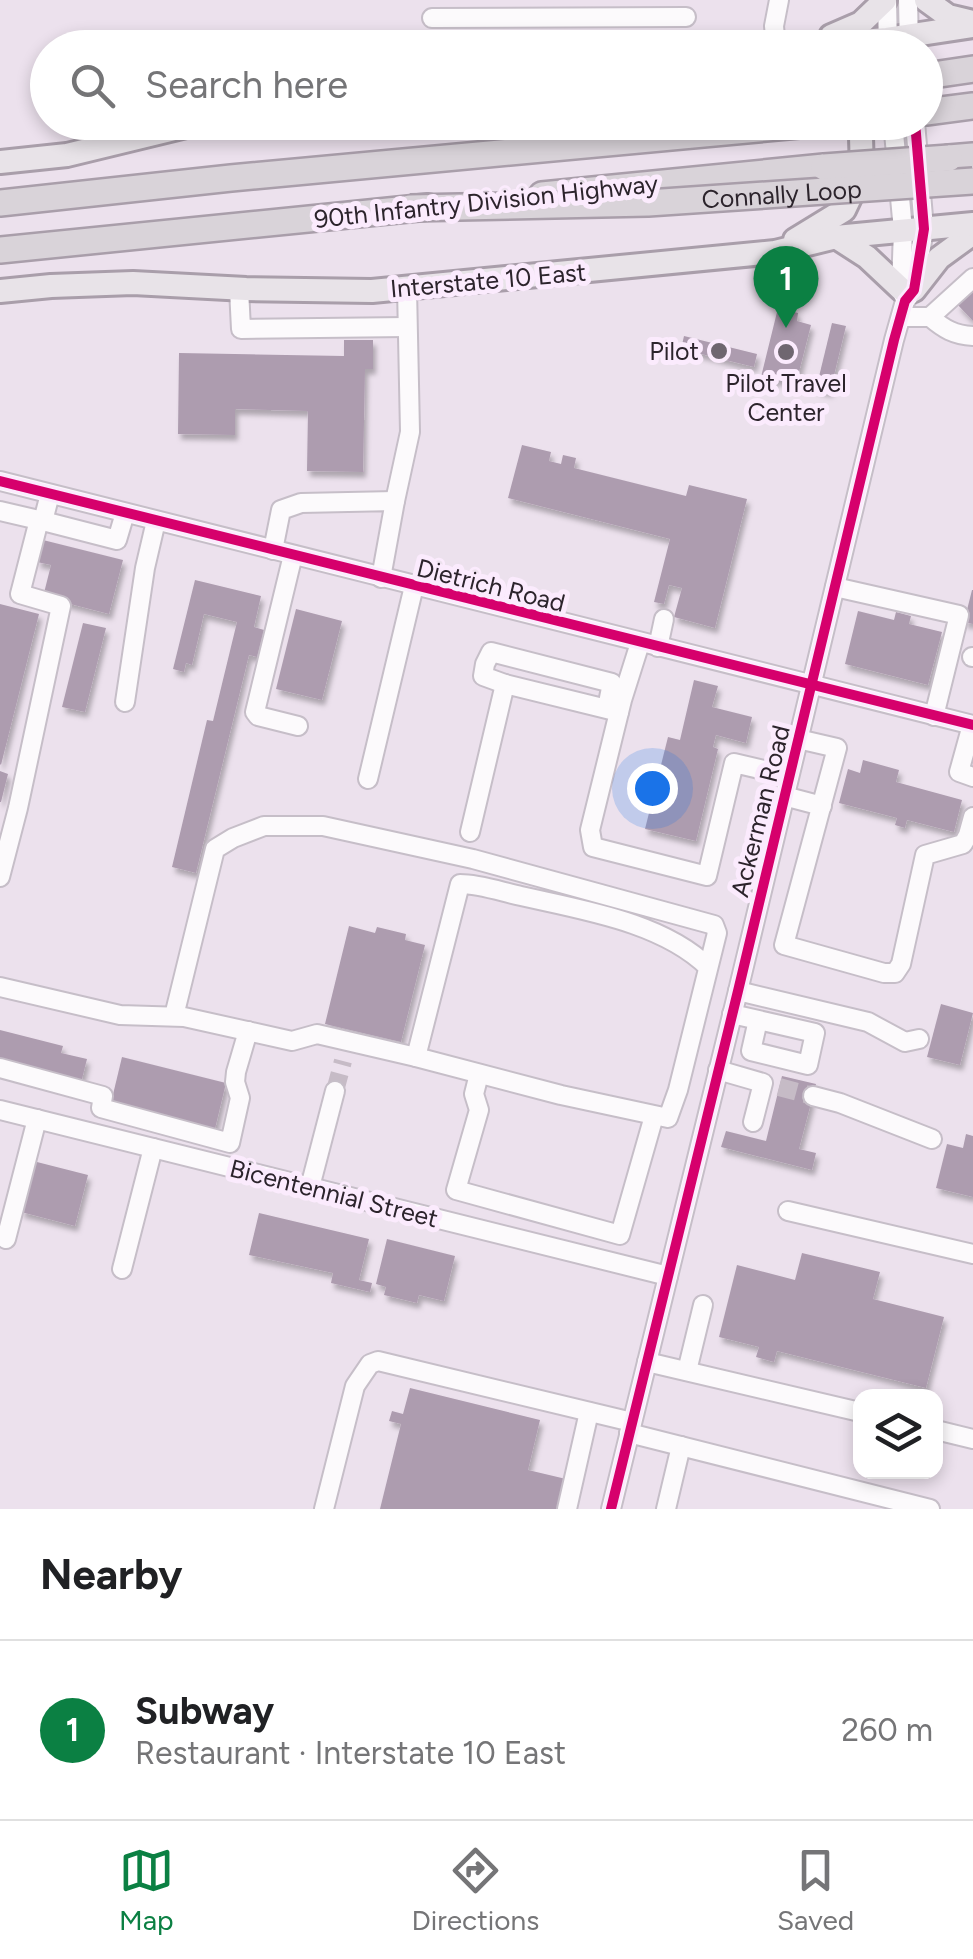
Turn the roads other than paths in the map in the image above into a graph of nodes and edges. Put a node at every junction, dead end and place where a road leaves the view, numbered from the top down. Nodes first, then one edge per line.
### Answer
1 (780, 0) edge
2 (886, 0) edge
3 (908, 0) edge
4 (926, 0) edge
5 (686, 17) dead end
6 (432, 18) dead end
7 (973, 24) edge
8 (774, 30) edge
9 (850, 30) edge
10 (895, 30) edge
11 (901, 30) edge
12 (943, 31) edge
13 (973, 69) edge
14 (943, 73) edge
15 (973, 106) edge
16 (943, 110) edge
17 (126, 140) edge
18 (610, 140) edge
19 (645, 140) edge
20 (861, 140) edge
21 (897, 140) edge
22 (914, 140) edge
23 (592, 145) junction
24 (961, 157) edge
25 (0, 162) edge
26 (973, 181) edge
27 (0, 203) edge
28 (410, 208) junction
29 (247, 224) junction
30 (973, 224) edge
31 (914, 229) junction
32 (973, 233) edge
33 (836, 236) junction
34 (0, 250) edge
35 (775, 252) junction
36 (0, 261) edge
37 (973, 278) edge
38 (407, 288) junction
39 (239, 289) junction
40 (0, 291) edge
41 (905, 299) junction
42 (930, 317) junction
43 (407, 328) junction
44 (973, 336) edge
45 (0, 482) edge
46 (50, 494) junction
47 (395, 501) junction
48 (0, 511) edge
49 (125, 513) junction
50 (41, 521) junction
51 (156, 521) junction
52 (273, 550) junction
53 (292, 555) junction
54 (381, 578) junction
55 (414, 586) junction
56 (834, 587) junction
57 (664, 619) dead end
58 (649, 645) junction
59 (505, 684) junction
60 (810, 686) junction
61 (125, 702) dead end
62 (613, 710) junction
63 (934, 716) junction
64 (972, 725) edge
65 (298, 726) dead end
66 (798, 739) junction
67 (789, 776) junction
68 (973, 777) edge
69 (368, 779) dead end
70 (784, 796) junction
71 (822, 806) junction
72 (973, 817) edge
73 (470, 832) dead end
74 (0, 877) edge
75 (710, 961) junction
76 (744, 964) junction
77 (0, 987) edge
78 (738, 991) junction
79 (732, 1014) junction
80 (174, 1016) junction
81 (758, 1020) dead end
82 (248, 1031) junction
83 (920, 1039) dead end
84 (347, 1041) junction
85 (416, 1057) junction
86 (343, 1061) tunnel mouth
87 (0, 1068) edge
88 (718, 1070) junction
89 (480, 1074) junction
90 (678, 1090) junction
91 (335, 1091) tunnel mouth
92 (813, 1096) tunnel mouth
93 (711, 1100) junction
94 (0, 1110) edge
95 (654, 1116) junction
96 (36, 1119) junction
97 (754, 1122) dead end
98 (932, 1139) dead end
99 (154, 1148) junction
100 (310, 1187) junction
101 (788, 1211) dead end
102 (6, 1239) dead end
103 (973, 1254) edge
104 (122, 1269) dead end
105 (668, 1276) junction
106 (703, 1305) dead end
107 (647, 1362) junction
108 (687, 1371) junction
109 (853, 1410) edge
110 (589, 1412) junction
111 (631, 1427) junction
112 (943, 1432) edge
113 (973, 1439) edge
114 (681, 1446) junction
115 (324, 1509) edge
116 (568, 1509) edge
117 (610, 1509) edge
118 (666, 1509) edge
119 (930, 1509) edge

1 - 8 street
2 - 9 main road
2 - 10 street
3 - 11 street
4 - 7 main road
5 - 6 street
7 - 12 main road
13 - 14 highway
15 - 16 highway
17 - 25 main road
18 - 23 highway
19 - 23 highway, 90th Infantry Division Highway
20 - 35 main road
21 - 31 street, Ackerman Road
22 - 31 street, Ackerman Road
23 - 27 highway, 90th Infantry Division Highway
24 - 28 highway, 90th Infantry Division Highway, bridge
26 - 28 highway, Connally Loop, bridge
28 - 29 highway, 90th Infantry Division Highway
29 - 34 highway, 90th Infantry Division Highway
29 - 36 highway
30 - 31 main road, Interstate 10 East
31 - 33 main road, Interstate 10 East
31 - 41 street, Ackerman Road
32 - 41 main road
33 - 35 main road, Interstate 10 East
33 - 41 main road
35 - 38 main road, Interstate 10 East
37 - 42 street
38 - 39 main road, Interstate 10 East
38 - 43 street
39 - 40 main road, Interstate 10 East
39 - 43 street
41 - 42 street
41 - 56 street, Ackerman Road
42 - 44 street
43 - 47 street
45 - 46 street, Dietrich Road
46 - 49 street, Dietrich Road
46 - 50 street
47 - 52 street
47 - 54 street
48 - 50 street
49 - 50 street
49 - 51 street, Dietrich Road
50 - 74 street
51 - 52 street, Dietrich Road
51 - 61 street
52 - 53 street, Dietrich Road
53 - 54 street, Dietrich Road
53 - 65 street
54 - 55 street, Dietrich Road
55 - 58 street, Dietrich Road
55 - 69 street
56 - 60 street, Ackerman Road
56 - 63 street
57 - 58 street
58 - 60 street, Dietrich Road
58 - 62 street
59 - 62 street
59 - 62 street
59 - 73 street
60 - 63 street, Dietrich Road
60 - 66 street, Ackerman Road
62 - 67 street
63 - 64 street, Dietrich Road
64 - 68 street
66 - 67 street, Ackerman Road
66 - 71 street
67 - 70 street, Ackerman Road
70 - 71 street
70 - 76 street, Ackerman Road
71 - 72 street
75 - 76 street
75 - 80 street
75 - 85 street
75 - 90 street
76 - 78 street, Ackerman Road
77 - 80 street
78 - 79 street, Ackerman Road
78 - 83 street
79 - 81 street
79 - 88 street, Ackerman Road
80 - 82 street
82 - 84 street
82 - 87 street
84 - 85 street
84 - 86 street
85 - 89 street
88 - 93 street, Ackerman Road
88 - 97 street
89 - 95 street
89 - 95 street
90 - 93 street
90 - 95 street
91 - 100 street
92 - 98 street
93 - 105 street, Ackerman Road
94 - 96 street, Bicentennial Street
96 - 99 street, Bicentennial Street
96 - 102 street
99 - 100 street, Bicentennial Street
99 - 104 street
100 - 105 street, Bicentennial Street
101 - 103 street
105 - 107 street, Ackerman Road
106 - 108 street
107 - 108 street
107 - 111 street, Ackerman Road
108 - 109 street
110 - 111 street
110 - 115 street
110 - 116 street
111 - 114 street
111 - 117 street, Ackerman Road
112 - 113 street
114 - 118 street
114 - 119 street

